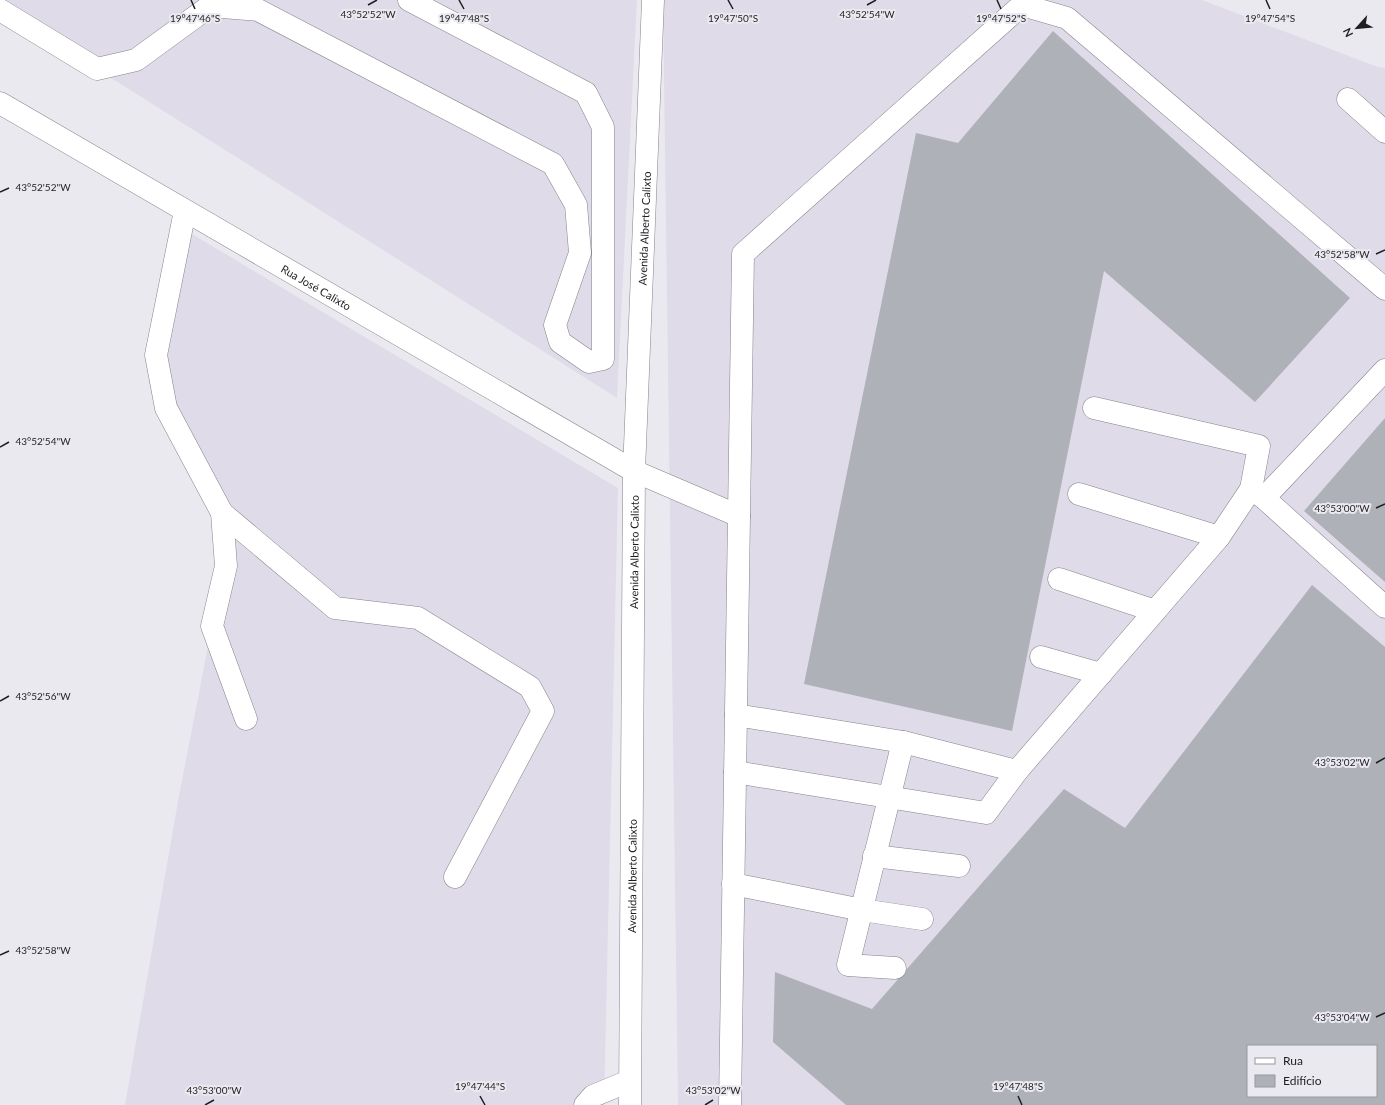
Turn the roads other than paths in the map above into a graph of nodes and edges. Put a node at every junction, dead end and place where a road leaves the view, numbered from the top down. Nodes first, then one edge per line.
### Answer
1 (409, 0) edge
2 (653, 0) edge
3 (1022, 3) edge
4 (0, 10) edge
5 (1348, 99) dead end
6 (0, 103) edge
7 (1385, 132) edge
8 (185, 211) junction
9 (1385, 288) edge
10 (1385, 370) edge
11 (1094, 408) dead end
12 (634, 471) junction
13 (1257, 493) junction
14 (1079, 494) dead end
15 (222, 513) junction
16 (739, 516) junction
17 (1219, 537) junction
18 (1059, 579) dead end
19 (1385, 607) edge
20 (1155, 611) junction
21 (1041, 657) dead end
22 (1101, 674) junction
23 (736, 715) junction
24 (246, 719) dead end
25 (903, 742) junction
26 (1017, 771) junction
27 (735, 772) junction
28 (889, 797) junction
29 (874, 856) junction
30 (959, 866) dead end
31 (455, 877) dead end
32 (733, 884) junction
33 (862, 910) junction
34 (922, 919) dead end
35 (895, 968) dead end
36 (629, 1081) junction
37 (585, 1105) edge
38 (630, 1105) edge
39 (730, 1105) edge

1 - 4 street
2 - 12 street, Avenida Alberto Calixto
3 - 9 street
3 - 16 street
5 - 7 street
6 - 8 street, Rua José Calixto
8 - 12 street, Rua José Calixto
8 - 15 street
10 - 13 street
11 - 13 street
12 - 16 street, Rua José Calixto
12 - 36 street, Avenida Alberto Calixto
13 - 17 street
13 - 19 street
14 - 17 street
15 - 24 street
15 - 31 street
16 - 23 street
17 - 20 street
18 - 20 street
20 - 22 street
21 - 22 street
22 - 26 street
23 - 25 street
23 - 27 street
25 - 26 street
25 - 28 street
26 - 28 street
27 - 28 street
27 - 32 street
28 - 29 street
29 - 30 street
29 - 33 street
32 - 33 street
32 - 39 street
33 - 34 street
33 - 35 street
36 - 37 street
36 - 38 street, Avenida Alberto Calixto

